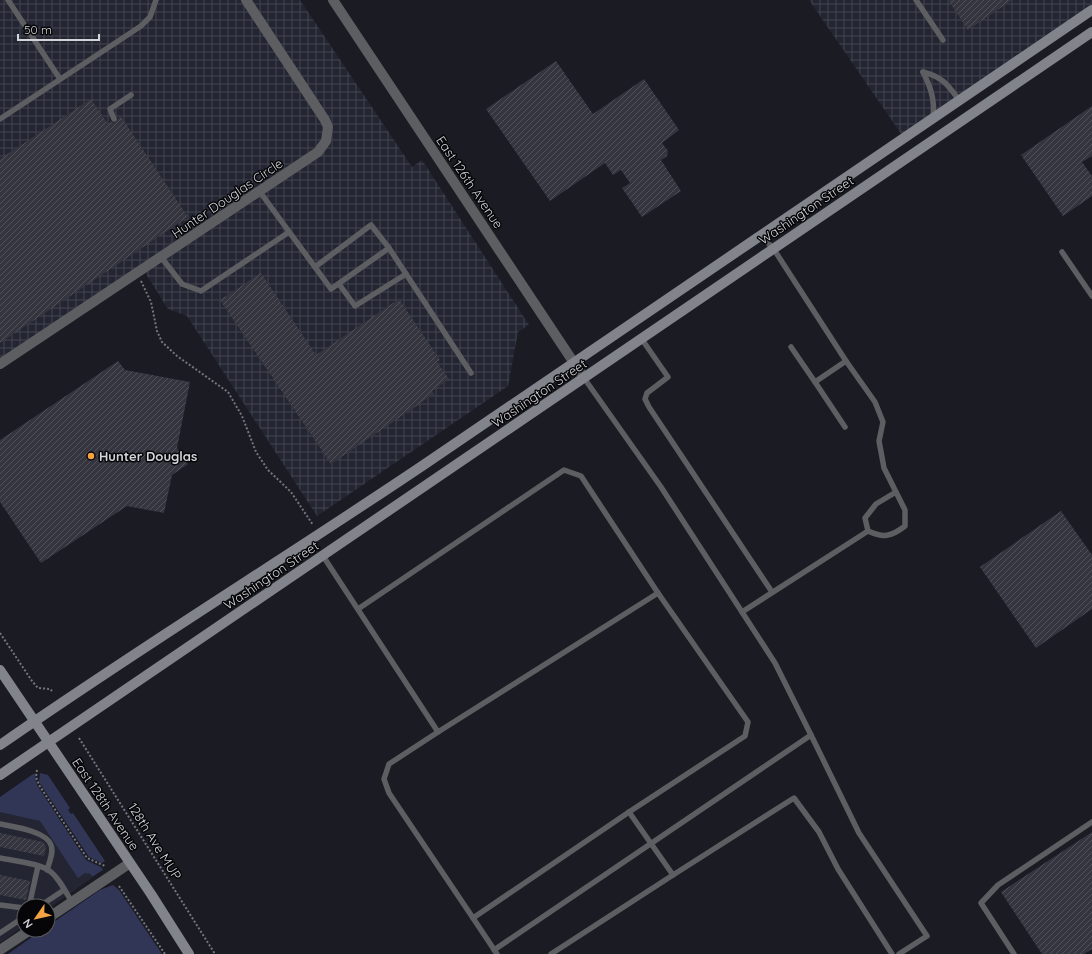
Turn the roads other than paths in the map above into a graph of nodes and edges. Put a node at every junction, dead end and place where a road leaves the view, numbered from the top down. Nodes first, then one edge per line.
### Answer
1 (8, 0) edge
2 (156, 0) edge
3 (246, 0) edge
4 (333, 0) edge
5 (916, 0) edge
6 (1092, 10) edge
7 (1092, 32) edge
8 (943, 40) dead end
9 (60, 79) junction
10 (131, 95) dead end
11 (959, 100) junction
12 (969, 115) junction
13 (933, 118) junction
14 (0, 119) edge
15 (114, 119) dead end
16 (260, 192) junction
17 (289, 232) junction
18 (760, 235) junction
19 (389, 248) junction
20 (773, 248) junction
21 (1062, 252) dead end
22 (161, 257) junction
23 (315, 266) junction
24 (406, 274) junction
25 (339, 284) junction
26 (1092, 296) edge
27 (641, 338) junction
28 (791, 347) dead end
29 (846, 361) junction
30 (573, 363) junction
31 (0, 364) edge
32 (471, 373) dead end
33 (584, 378) junction
34 (815, 382) junction
35 (845, 427) dead end
36 (896, 492) junction
37 (868, 531) junction
38 (323, 556) junction
39 (772, 592) junction
40 (658, 593) junction
41 (358, 609) junction
42 (742, 612) junction
43 (0, 670) edge
44 (35, 722) junction
45 (438, 732) junction
46 (811, 735) junction
47 (48, 742) junction
48 (0, 745) edge
49 (0, 775) edge
50 (629, 812) junction
51 (1092, 822) edge
52 (0, 824) edge
53 (651, 844) junction
54 (0, 858) edge
55 (130, 863) junction
56 (38, 866) junction
57 (47, 870) junction
58 (673, 875) junction
59 (64, 890) junction
60 (31, 898) edge
61 (52, 898) edge
62 (72, 902) junction
63 (0, 905) edge
64 (16, 906) edge
65 (56, 913) edge
66 (473, 918) junction
67 (16, 922) edge
68 (0, 933) edge
69 (18, 938) edge
70 (0, 950) edge
71 (495, 952) edge
72 (189, 954) edge
73 (551, 954) edge
74 (892, 954) edge
75 (899, 954) edge
76 (1014, 954) edge

1 - 9 lane
2 - 9 lane
3 - 16 street, Hunter Douglas Circle
4 - 30 street, East 126th Avenue
5 - 8 lane
6 - 11 main road, Washington Street
7 - 12 main road, Washington Street
9 - 14 lane
10 - 15 lane
11 - 12 main road
11 - 13 main road, Washington Street
11 - 13 lane
12 - 20 main road, Washington Street
13 - 18 main road, Washington Street
16 - 17 lane
16 - 22 street, Hunter Douglas Circle
17 - 22 lane
17 - 23 lane
18 - 20 lane
18 - 30 main road, Washington Street
19 - 23 lane
19 - 24 lane
19 - 25 lane
20 - 27 main road, Washington Street
20 - 29 lane
21 - 26 lane
22 - 31 street, Hunter Douglas Circle
23 - 25 lane
24 - 25 lane
24 - 32 lane
27 - 33 main road, Washington Street
27 - 39 lane
28 - 34 lane
29 - 34 lane
29 - 36 lane
30 - 33 street, East 126th Avenue
30 - 44 main road, Washington Street
33 - 38 main road, Washington Street
33 - 42 lane
34 - 35 lane
36 - 37 lane
36 - 37 lane
37 - 39 lane
38 - 41 lane
38 - 47 main road, Washington Street
39 - 42 lane
40 - 41 lane
40 - 45 lane
40 - 50 lane
41 - 45 lane
42 - 46 lane
43 - 44 main road, East 128th Avenue
44 - 47 main road, East 128th Avenue
44 - 48 main road, Washington Street
45 - 66 lane
46 - 53 lane
46 - 75 lane
47 - 49 main road, Washington Street
47 - 55 main road, East 128th Avenue
50 - 53 lane
50 - 66 lane
51 - 76 lane
52 - 57 lane
53 - 58 lane
53 - 71 lane
54 - 56 lane
55 - 62 street
55 - 72 main road, East 128th Avenue
56 - 57 lane
56 - 60 lane
57 - 59 lane
58 - 73 lane
58 - 74 lane
59 - 61 lane
59 - 62 lane
62 - 65 street
63 - 64 lane
66 - 71 lane
67 - 68 lane
69 - 70 street

